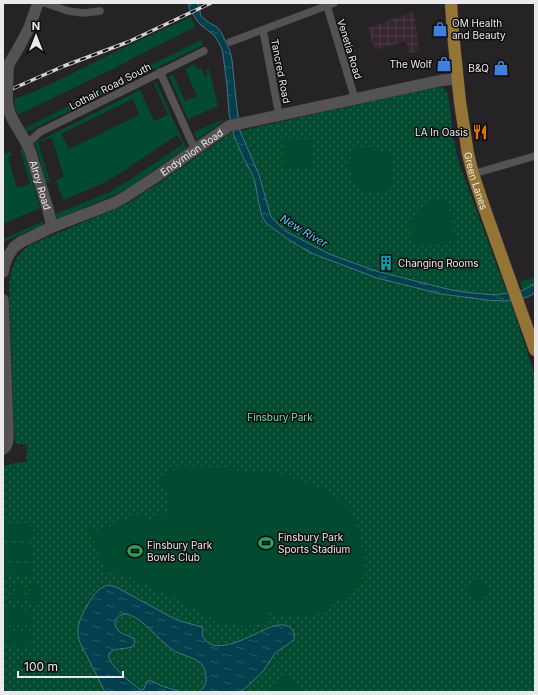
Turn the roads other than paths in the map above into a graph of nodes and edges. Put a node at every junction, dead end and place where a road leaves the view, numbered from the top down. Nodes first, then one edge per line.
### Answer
1 (38, 3) edge
2 (45, 3) edge
3 (451, 3) edge
4 (331, 4) edge
5 (100, 11) dead end
6 (263, 30) junction
7 (230, 42) dead end
8 (204, 51) dead end
9 (160, 72) junction
10 (457, 79) junction
11 (354, 99) junction
12 (279, 115) junction
13 (27, 144) junction
14 (196, 149) junction
15 (535, 156) edge
16 (473, 174) junction
17 (52, 227) junction
18 (3, 272) edge
19 (3, 300) edge
20 (535, 350) edge
21 (3, 449) edge

1 - 13 main road, Alroy Road, bridge
2 - 5 street
3 - 10 main road, Green Lanes
4 - 6 street
4 - 11 street, Venetia Road
6 - 7 street
6 - 12 street, Tancred Road
8 - 9 street, Lothair Road South
9 - 13 street, Lothair Road South
9 - 14 street
10 - 11 main road, Endymion Road
10 - 16 main road, Green Lanes
11 - 12 main road, Endymion Road
12 - 14 main road, Endymion Road
13 - 17 main road, Alroy Road
14 - 17 main road, Endymion Road
15 - 16 street
16 - 20 main road, Green Lanes
17 - 18 main road, Endymion Road
19 - 21 main road

